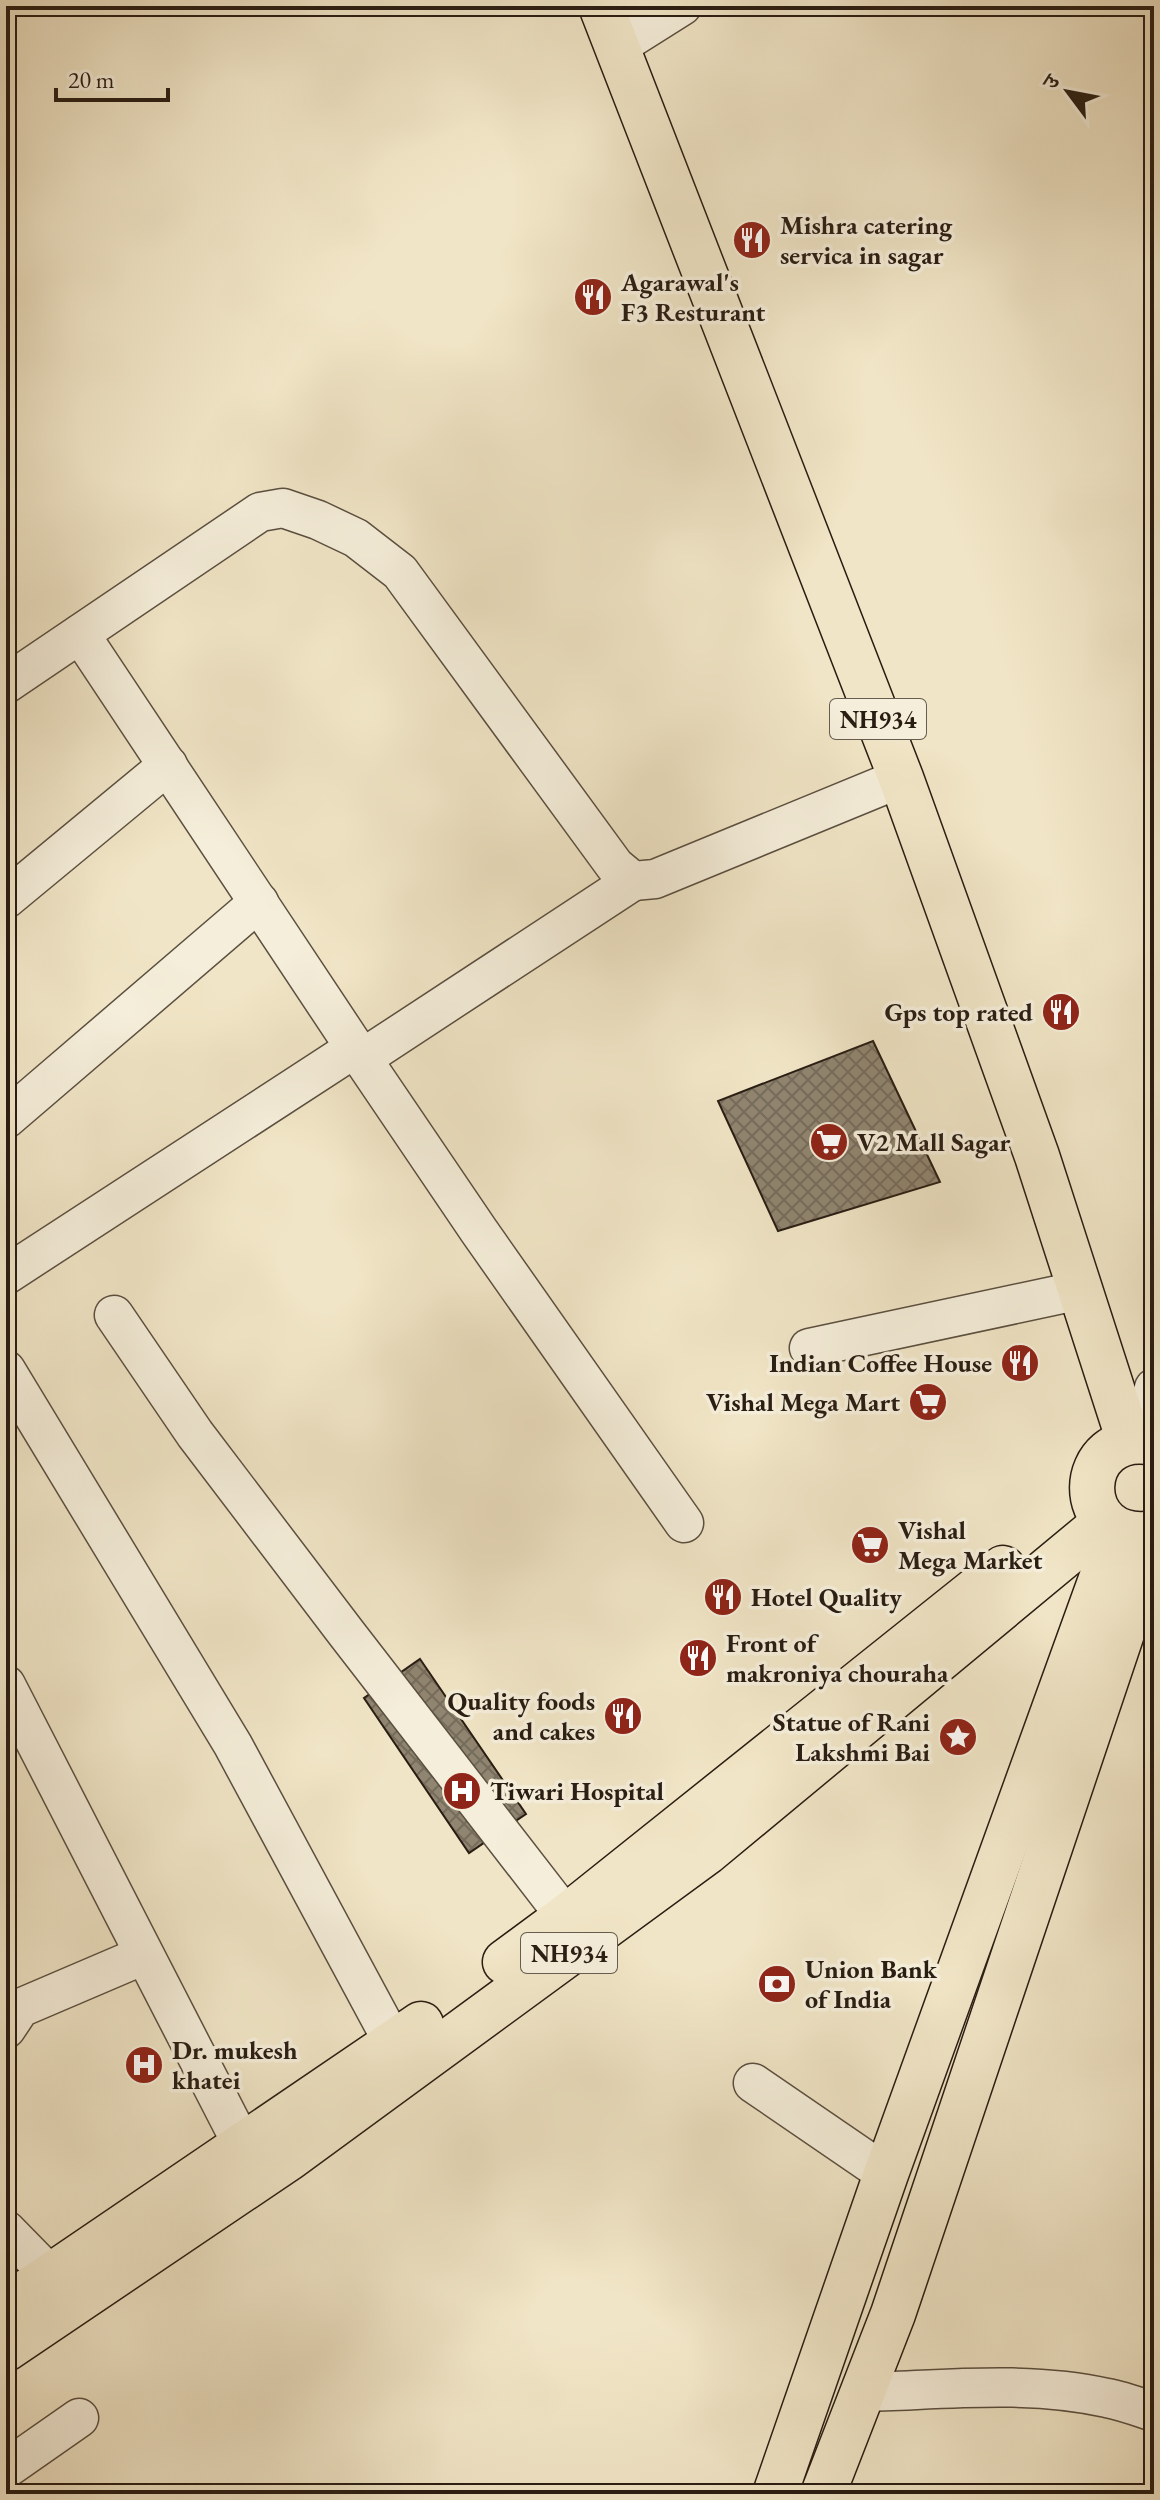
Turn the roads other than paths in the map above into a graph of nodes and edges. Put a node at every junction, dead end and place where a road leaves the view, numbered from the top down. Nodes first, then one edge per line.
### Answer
1 (601, 6) edge
2 (682, 6) edge
3 (617, 47) junction
4 (80, 634) junction
5 (6, 684) edge
6 (168, 765) junction
7 (901, 778) junction
8 (633, 881) junction
9 (6, 899) edge
10 (259, 902) junction
11 (359, 1053) junction
12 (6, 1119) edge
13 (6, 1275) edge
14 (1081, 1290) junction
15 (114, 1315) dead end
16 (809, 1348) dead end
17 (6, 1370) edge
18 (1154, 1388) edge
19 (1141, 1441) edge
20 (684, 1523) dead end
21 (1125, 1525) edge
22 (6, 1685) edge
23 (566, 1917) junction
24 (144, 1955) junction
25 (11, 2006) edge
26 (394, 2044) junction
27 (753, 2083) dead end
28 (242, 2144) junction
29 (886, 2174) junction
30 (6, 2230) edge
31 (52, 2277) junction
32 (6, 2306) edge
33 (6, 2349) edge
34 (863, 2392) junction
35 (1154, 2412) edge
36 (79, 2418) dead end
37 (6, 2469) edge
38 (775, 2494) edge
39 (823, 2494) edge

1 - 3 main road, NH934
2 - 3 street
3 - 7 main road, NH934
4 - 5 street
4 - 6 street
4 - 8 street
6 - 9 street
6 - 10 street
7 - 8 street
7 - 14 main road, NH934
8 - 11 street
10 - 11 street
10 - 12 street
11 - 13 street
11 - 20 street
14 - 16 street
14 - 19 main road, NH934
15 - 23 street
17 - 26 street
18 - 19 street
19 - 21 main road
21 - 23 main road, NH934
21 - 29 main road
21 - 33 main road, NH934
21 - 34 main road
22 - 24 street
23 - 26 main road, NH934
24 - 25 street
24 - 28 street
26 - 28 main road, NH934
27 - 29 street
28 - 31 main road, NH934
29 - 38 main road
30 - 31 street
31 - 32 main road, NH934
34 - 35 street
34 - 39 main road
36 - 37 street

